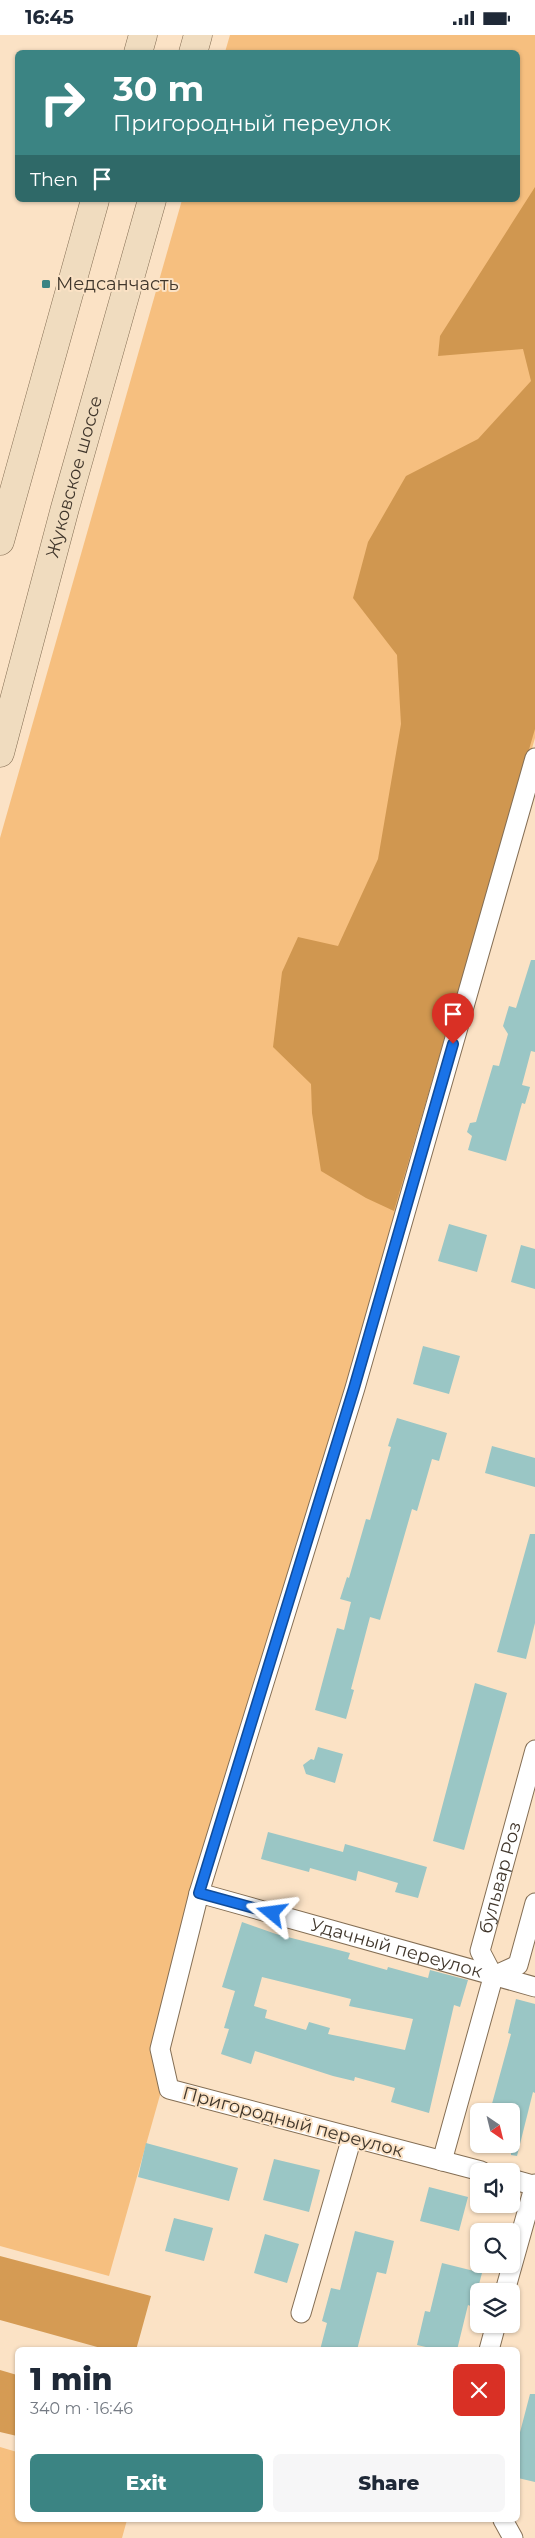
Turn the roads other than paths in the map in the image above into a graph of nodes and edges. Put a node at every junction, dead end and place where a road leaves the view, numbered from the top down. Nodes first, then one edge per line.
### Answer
1 (143, 35) edge
2 (198, 35) edge
3 (139, 50) edge
4 (195, 50) edge
5 (94, 202) edge
6 (151, 202) edge
7 (0, 541) edge
8 (0, 753) edge
9 (535, 758) edge
10 (535, 1750) edge
11 (199, 1893) junction
12 (535, 1903) edge
13 (494, 1974) junction
14 (535, 1987) edge
15 (352, 2137) junction
16 (442, 2161) junction
17 (470, 2168) edge
18 (520, 2181) edge
19 (534, 2184) edge
20 (507, 2283) edge
21 (301, 2313) dead end
22 (494, 2333) edge
23 (490, 2347) edge
24 (504, 2522) edge
25 (513, 2538) edge

1 - 3 main road
2 - 4 main road
5 - 7 main road
6 - 8 main road, Жуковское шоссе
9 - 11 street, Пригородный переулок
10 - 13 street, бульвар Роз
11 - 13 street, Удачный переулок
11 - 15 street, Пригородный переулок
12 - 13 street
13 - 14 street, Удачный переулок
13 - 16 street
15 - 16 street, Пригородный переулок
15 - 21 street
16 - 17 street, Пригородный переулок
18 - 19 street
19 - 20 street
22 - 23 street
24 - 25 street

